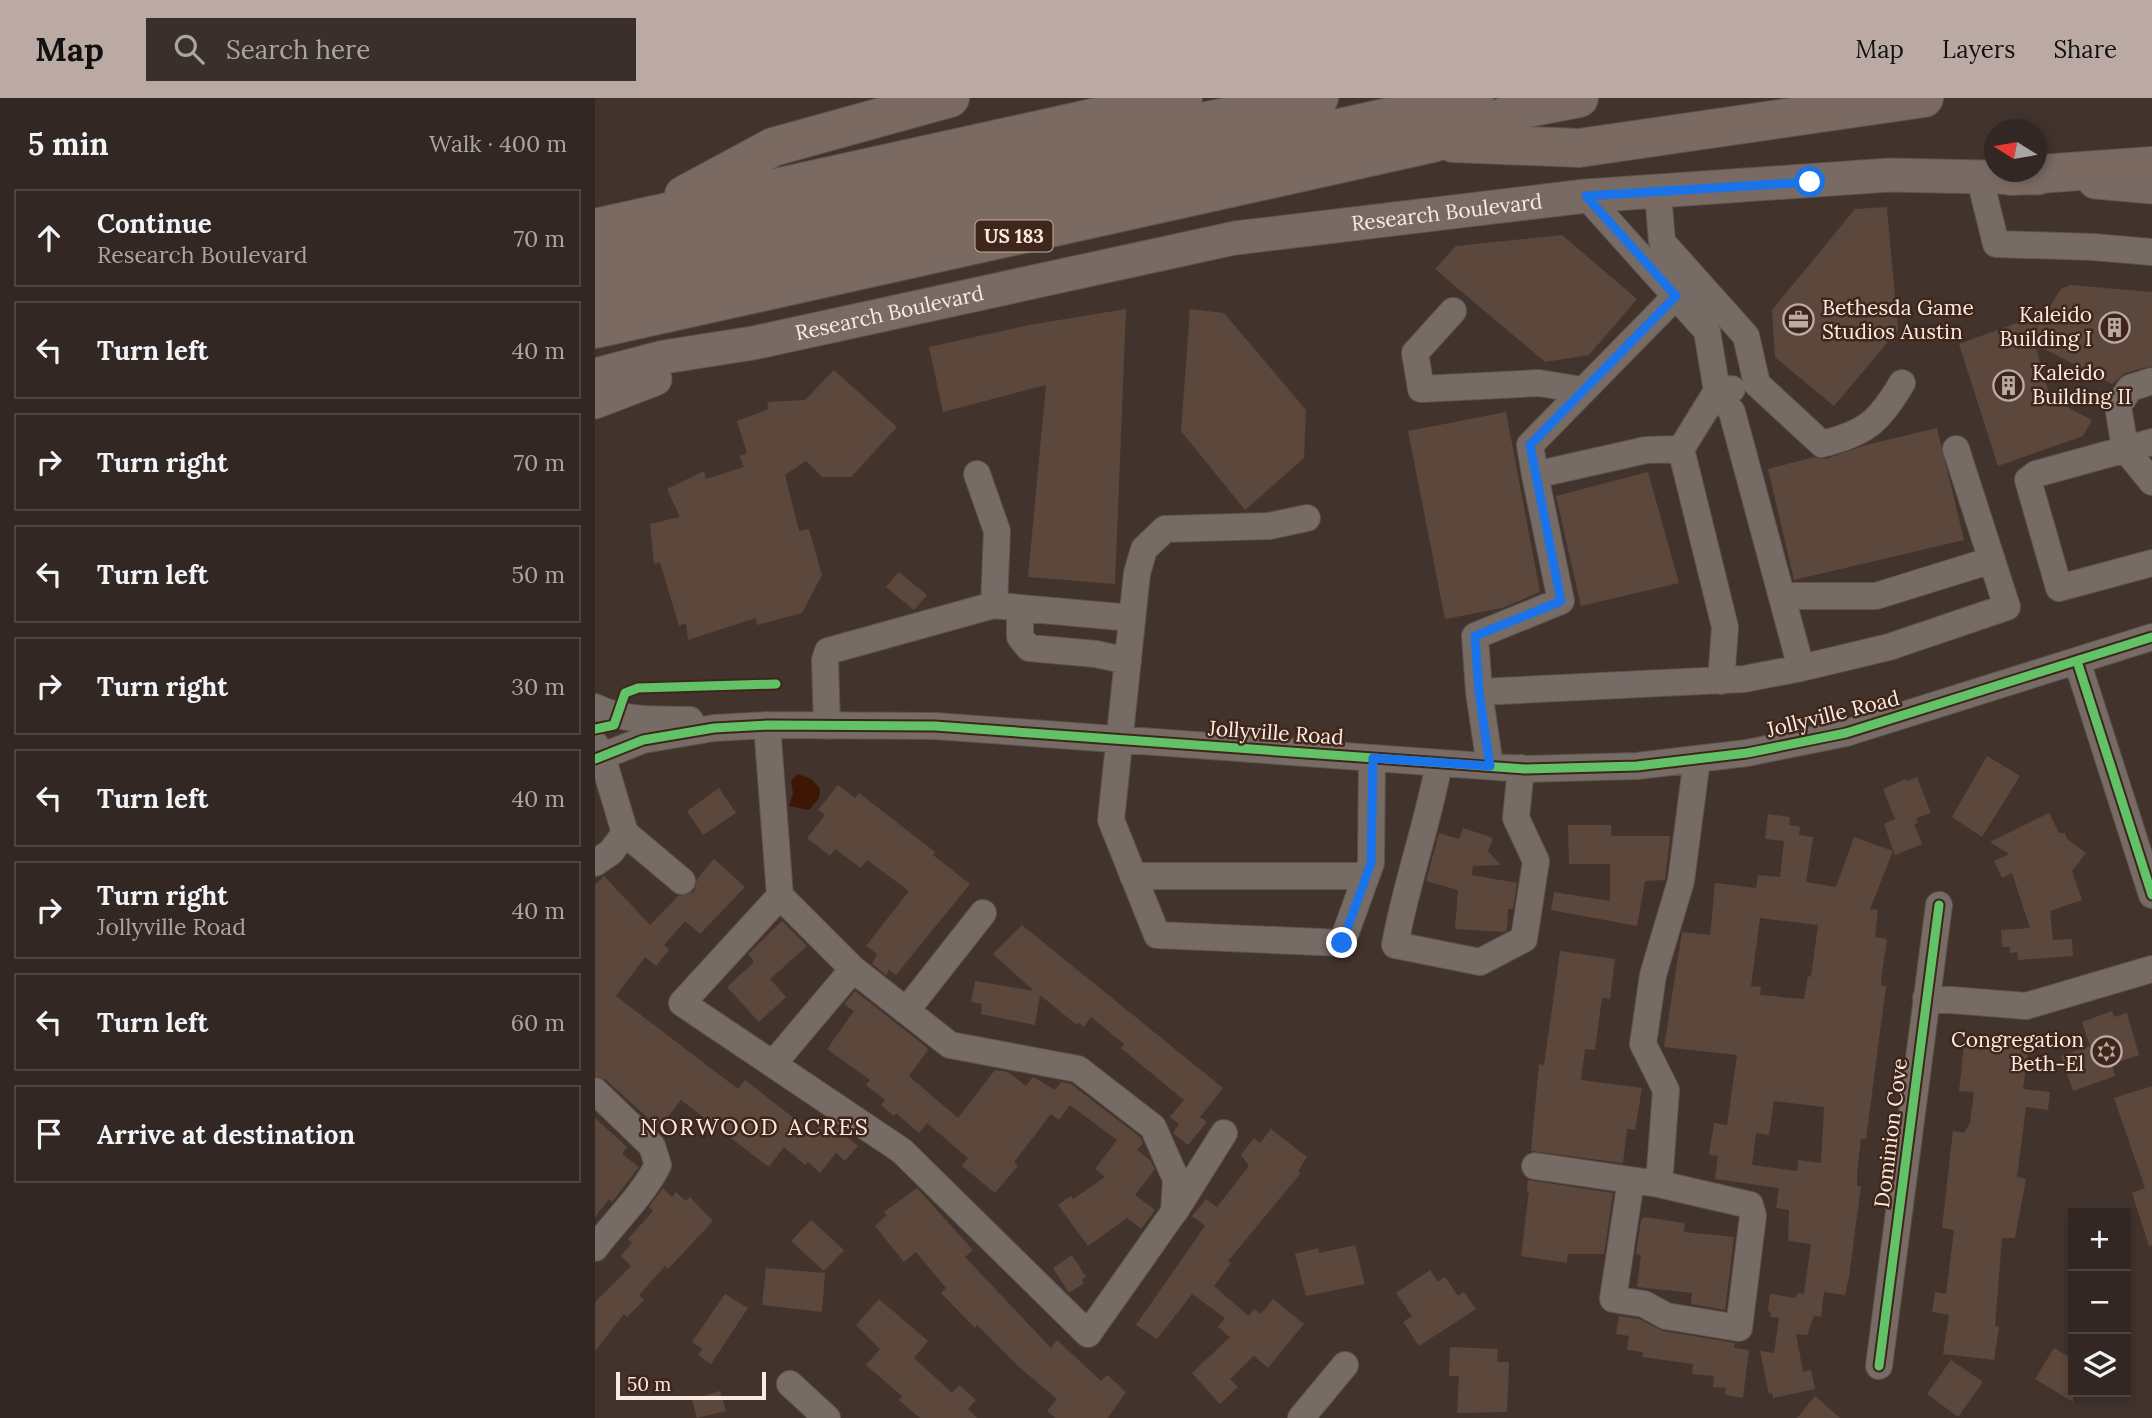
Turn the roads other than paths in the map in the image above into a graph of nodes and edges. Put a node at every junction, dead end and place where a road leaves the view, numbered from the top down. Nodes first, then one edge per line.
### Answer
1 (950, 98) edge
2 (1183, 98) edge
3 (1319, 98) edge
4 (1474, 98) edge
5 (1579, 98) edge
6 (1924, 98) edge
7 (1433, 143) junction
8 (2152, 166) edge
9 (2047, 172) edge
10 (1984, 175) edge
11 (2047, 179) edge
12 (1995, 182) edge
13 (2152, 187) edge
14 (1658, 193) junction
15 (1586, 196) junction
16 (645, 217) junction
17 (595, 228) edge
18 (2152, 252) edge
19 (595, 258) edge
20 (595, 294) edge
21 (1676, 296) junction
22 (1453, 311) dead end
23 (595, 329) edge
24 (753, 343) junction
25 (595, 375) edge
26 (2152, 381) edge
27 (1902, 383) dead end
28 (1757, 384) junction
29 (1582, 390) junction
30 (1717, 391) junction
31 (595, 402) edge
32 (2152, 442) edge
33 (1681, 449) junction
34 (1956, 449) dead end
35 (2125, 449) junction
36 (977, 474) dead end
37 (1535, 475) junction
38 (2152, 482) edge
39 (1307, 518) dead end
40 (1992, 560) junction
41 (2152, 563) edge
42 (1782, 596) junction
43 (1007, 606) junction
44 (1132, 618) junction
45 (2152, 637) edge
46 (2077, 661) junction
47 (1128, 662) junction
48 (1801, 668) junction
49 (1721, 681) junction
50 (1479, 692) junction
51 (595, 707) edge
52 (767, 725) junction
53 (827, 726) junction
54 (714, 728) junction
55 (1121, 740) junction
56 (597, 753) edge
57 (1373, 758) junction
58 (1697, 759) junction
59 (1439, 762) junction
60 (1490, 766) junction
61 (1521, 768) junction
62 (625, 833) junction
63 (595, 863) edge
64 (1133, 876) junction
65 (1366, 876) junction
66 (682, 881) dead end
67 (2152, 895) edge
68 (780, 896) junction
69 (1939, 905) dead end
70 (983, 913) dead end
71 (852, 969) junction
72 (2152, 969) edge
73 (1926, 998) junction
74 (906, 1011) junction
75 (773, 1064) junction
76 (595, 1091) edge
77 (1224, 1133) dead end
78 (1535, 1166) dead end
79 (1631, 1180) junction
80 (1660, 1184) junction
81 (1174, 1212) junction
82 (595, 1248) edge
83 (1345, 1365) dead end
84 (1879, 1366) dead end
85 (790, 1384) dead end
86 (827, 1418) edge
87 (1301, 1418) edge

1 - 16 highway
2 - 16 highway
3 - 19 highway
4 - 20 highway
5 - 7 highway, US 183
6 - 7 highway
7 - 23 highway, US 183
8 - 9 highway
10 - 14 main road, Research Boulevard
11 - 13 main road, Research Boulevard
12 - 18 street
14 - 15 main road, Research Boulevard
14 - 28 street
15 - 21 street
15 - 24 main road, Research Boulevard
16 - 17 highway
21 - 29 street
21 - 30 street
22 - 29 street
24 - 25 main road, Research Boulevard
24 - 31 main road, Research Boulevard
26 - 35 street
27 - 28 street
28 - 30 street
29 - 37 street
30 - 33 street
30 - 42 street
32 - 35 street
33 - 37 street
33 - 49 street
34 - 40 street
35 - 38 street
35 - 41 street
36 - 43 street
37 - 50 street
39 - 44 street
40 - 42 street
40 - 48 street
42 - 48 street
43 - 44 street
43 - 47 street
43 - 53 street
44 - 47 street
45 - 46 street, Jollyville Road
46 - 58 street, Jollyville Road
46 - 67 street
47 - 55 street
48 - 49 street
49 - 50 street
50 - 60 street
51 - 54 street
52 - 53 street, Jollyville Road
52 - 54 street, Jollyville Road
52 - 68 street
53 - 55 street, Jollyville Road
54 - 56 street, Jollyville Road
55 - 57 street, Jollyville Road
55 - 64 street
56 - 62 street
57 - 59 street, Jollyville Road
57 - 65 street
58 - 61 street, Jollyville Road
58 - 80 street
59 - 60 street, Jollyville Road
59 - 61 street
60 - 61 street, Jollyville Road
62 - 63 street
62 - 66 street
64 - 65 street
64 - 65 street
68 - 71 street
68 - 75 street
69 - 73 street, Dominion Cove
70 - 74 street
71 - 74 street
71 - 75 street
72 - 73 street
73 - 84 street, Dominion Cove
74 - 81 street
75 - 81 street
76 - 82 street
77 - 81 street
78 - 79 street
79 - 80 street
79 - 80 street
83 - 87 street
85 - 86 street

